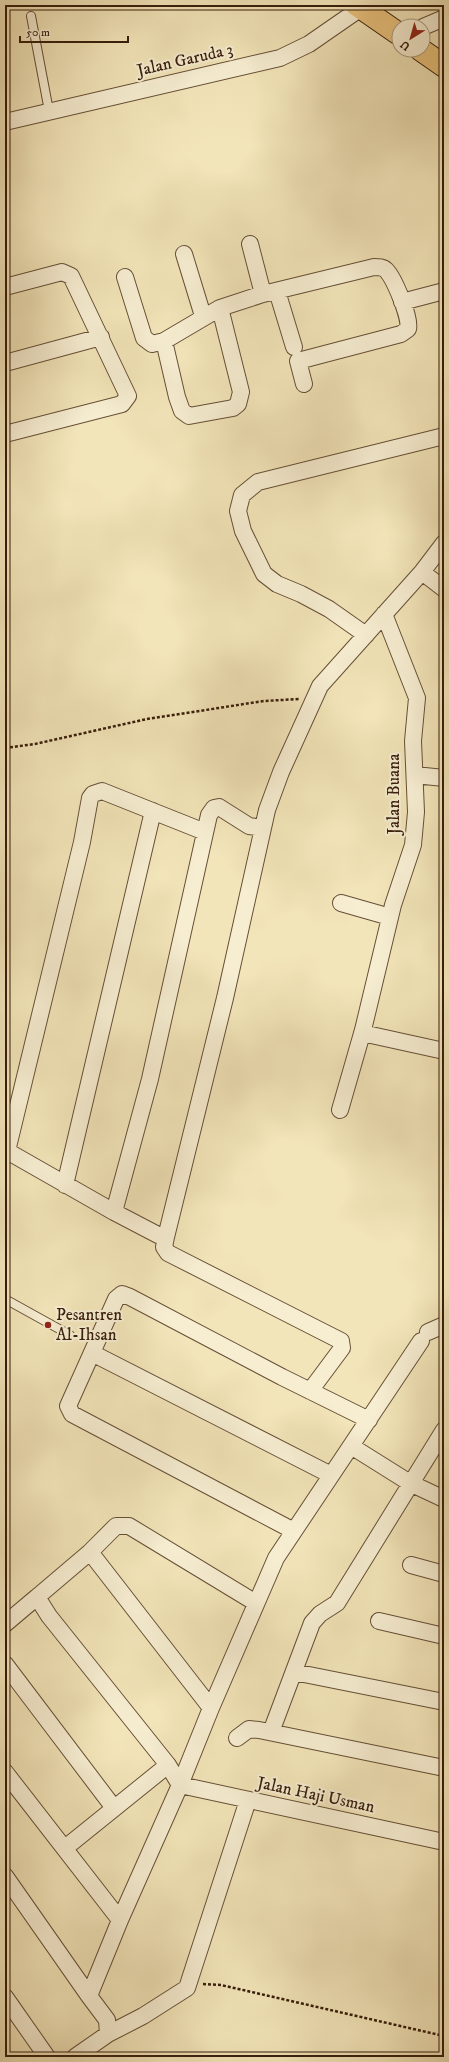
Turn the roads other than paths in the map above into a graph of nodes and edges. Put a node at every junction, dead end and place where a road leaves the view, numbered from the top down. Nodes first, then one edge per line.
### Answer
1 (359, 7) edge
2 (31, 16) dead end
3 (444, 18) edge
4 (431, 24) edge
5 (391, 29) edge
6 (431, 57) edge
7 (444, 66) edge
8 (49, 111) junction
9 (5, 122) edge
10 (250, 244) dead end
11 (184, 254) dead end
12 (125, 277) dead end
13 (5, 287) edge
14 (444, 291) edge
15 (270, 292) junction
16 (402, 302) junction
17 (220, 308) junction
18 (203, 316) junction
19 (101, 337) junction
20 (164, 340) junction
21 (294, 347) dead end
22 (5, 363) edge
23 (304, 384) dead end
24 (5, 434) edge
25 (444, 436) edge
26 (444, 543) edge
27 (422, 572) junction
28 (444, 589) edge
29 (384, 614) junction
30 (366, 635) junction
31 (415, 775) junction
32 (444, 778) edge
33 (153, 811) junction
34 (263, 828) junction
35 (205, 832) junction
36 (341, 903) dead end
37 (390, 917) junction
38 (362, 1033) junction
39 (444, 1051) edge
40 (340, 1110) dead end
41 (65, 1185) junction
42 (114, 1212) junction
43 (166, 1237) junction
44 (5, 1299) edge
45 (444, 1325) edge
46 (70, 1335) dead end
47 (92, 1353) junction
48 (310, 1391) junction
49 (369, 1420) junction
50 (444, 1430) edge
51 (351, 1446) junction
52 (331, 1476) junction
53 (410, 1483) junction
54 (444, 1499) edge
55 (294, 1532) junction
56 (90, 1552) junction
57 (411, 1565) dead end
58 (444, 1574) edge
59 (37, 1597) junction
60 (256, 1603) junction
61 (379, 1621) dead end
62 (5, 1624) edge
63 (444, 1636) edge
64 (5, 1664) edge
65 (294, 1672) junction
66 (444, 1702) edge
67 (211, 1708) junction
68 (271, 1732) junction
69 (237, 1738) dead end
70 (168, 1765) junction
71 (444, 1768) edge
72 (5, 1772) edge
73 (180, 1784) junction
74 (248, 1800) junction
75 (114, 1808) junction
76 (443, 1838) edge
77 (65, 1848) junction
78 (5, 1876) edge
79 (120, 1920) junction
80 (89, 1996) junction
81 (5, 1997) edge
82 (108, 2034) junction
83 (47, 2057) edge
84 (75, 2057) edge

1 - 5 highway
1 - 8 street, Jalan Garuda 3
2 - 8 lane
3 - 4 street
6 - 7 highway
8 - 9 street, Jalan Garuda 3
10 - 15 street
11 - 18 street
12 - 20 street
13 - 19 street
14 - 16 street
15 - 16 street
15 - 17 street
15 - 21 street
16 - 23 street
17 - 18 street
17 - 20 street
18 - 20 street
19 - 22 street
19 - 24 street
25 - 30 street
26 - 27 street
27 - 28 street
27 - 29 street
29 - 30 street
29 - 31 street, Jalan Buana
30 - 34 street
31 - 32 street
31 - 37 street, Jalan Buana
33 - 35 street
33 - 41 street
33 - 41 street
34 - 35 street
34 - 43 street
35 - 42 street
36 - 37 street
37 - 38 street, Jalan Buana
38 - 39 street
38 - 40 street, Jalan Buana
41 - 42 street
42 - 43 street
43 - 48 street
44 - 46 lane
45 - 49 street
47 - 48 street
47 - 52 street
47 - 55 street
48 - 49 street
49 - 51 street
50 - 53 street
51 - 52 street
51 - 53 street
52 - 55 street
53 - 54 street
53 - 65 street
55 - 60 street
56 - 59 street
56 - 60 street
56 - 67 street
57 - 58 street
59 - 62 street
59 - 70 street
60 - 67 street
61 - 63 street
64 - 75 street
65 - 66 street
65 - 68 street
67 - 73 street
68 - 69 street
68 - 71 street
70 - 73 street
70 - 75 street
72 - 77 street
73 - 74 street, Jalan Haji Usman
73 - 79 street
74 - 76 street, Jalan Haji Usman
74 - 82 street
75 - 77 street
77 - 79 street
78 - 80 street
79 - 80 street
80 - 82 street
81 - 83 street
82 - 84 street

